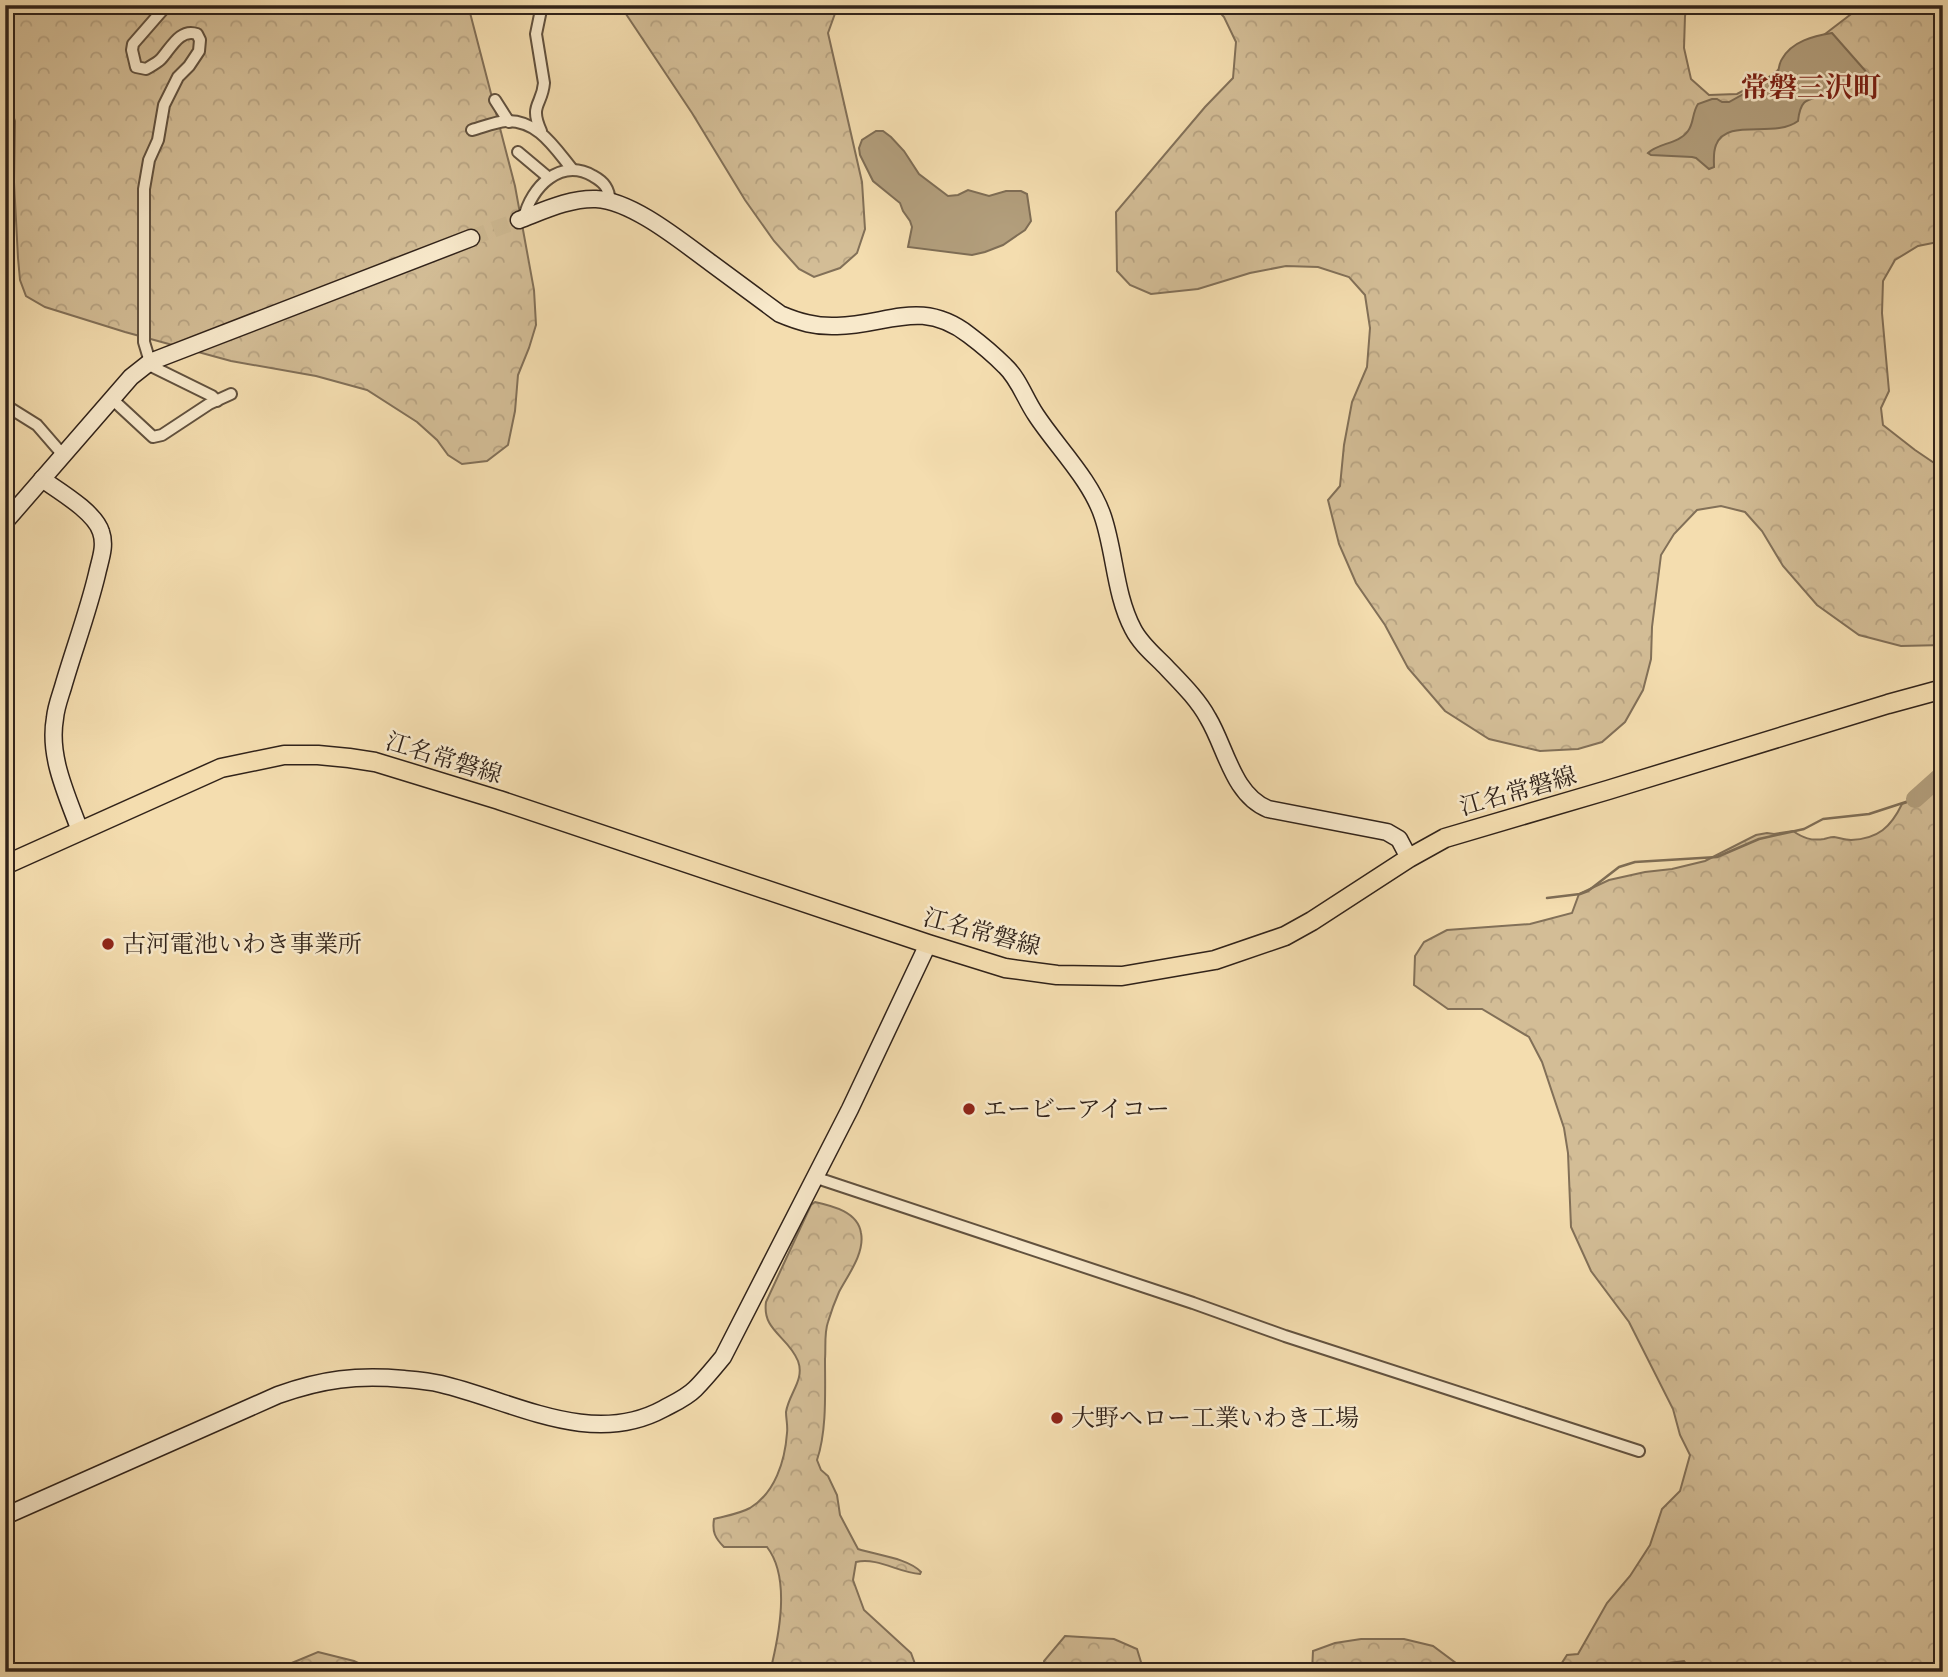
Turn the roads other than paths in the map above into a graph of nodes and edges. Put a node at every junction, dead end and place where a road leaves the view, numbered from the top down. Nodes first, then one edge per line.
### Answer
1 (167, 5) edge
2 (542, 5) edge
3 (495, 100) dead end
4 (509, 122) junction
5 (472, 130) dead end
6 (541, 131) junction
7 (518, 152) dead end
8 (572, 169) junction
9 (549, 178) junction
10 (610, 202) junction
11 (522, 219) joint
12 (471, 238) tunnel mouth
13 (148, 363) junction
14 (231, 394) dead end
15 (112, 399) junction
16 (217, 401) junction
17 (10, 408) edge
18 (5, 419) edge
19 (63, 455) junction
20 (42, 479) junction
21 (5, 522) edge
22 (1943, 690) edge
23 (80, 831) junction
24 (1409, 858) junction
25 (5, 865) edge
26 (928, 944) junction
27 (814, 1177) junction
28 (1639, 1451) dead end
29 (5, 1516) edge

1 - 13 street
2 - 6 street
3 - 4 street
4 - 5 street
4 - 6 street
6 - 8 street
7 - 9 street
8 - 9 street
8 - 10 street
9 - 11 street
10 - 11 street
10 - 24 street
12 - 13 street
13 - 15 street
13 - 16 street
14 - 16 street
15 - 16 street
15 - 19 street
17 - 18 street
17 - 19 street
19 - 20 street
20 - 21 street
20 - 23 street
22 - 24 main road, 江名常磐線
23 - 25 main road, 江名常磐線
23 - 26 main road, 江名常磐線
24 - 26 main road, 江名常磐線
26 - 27 street
27 - 28 street
27 - 29 street

